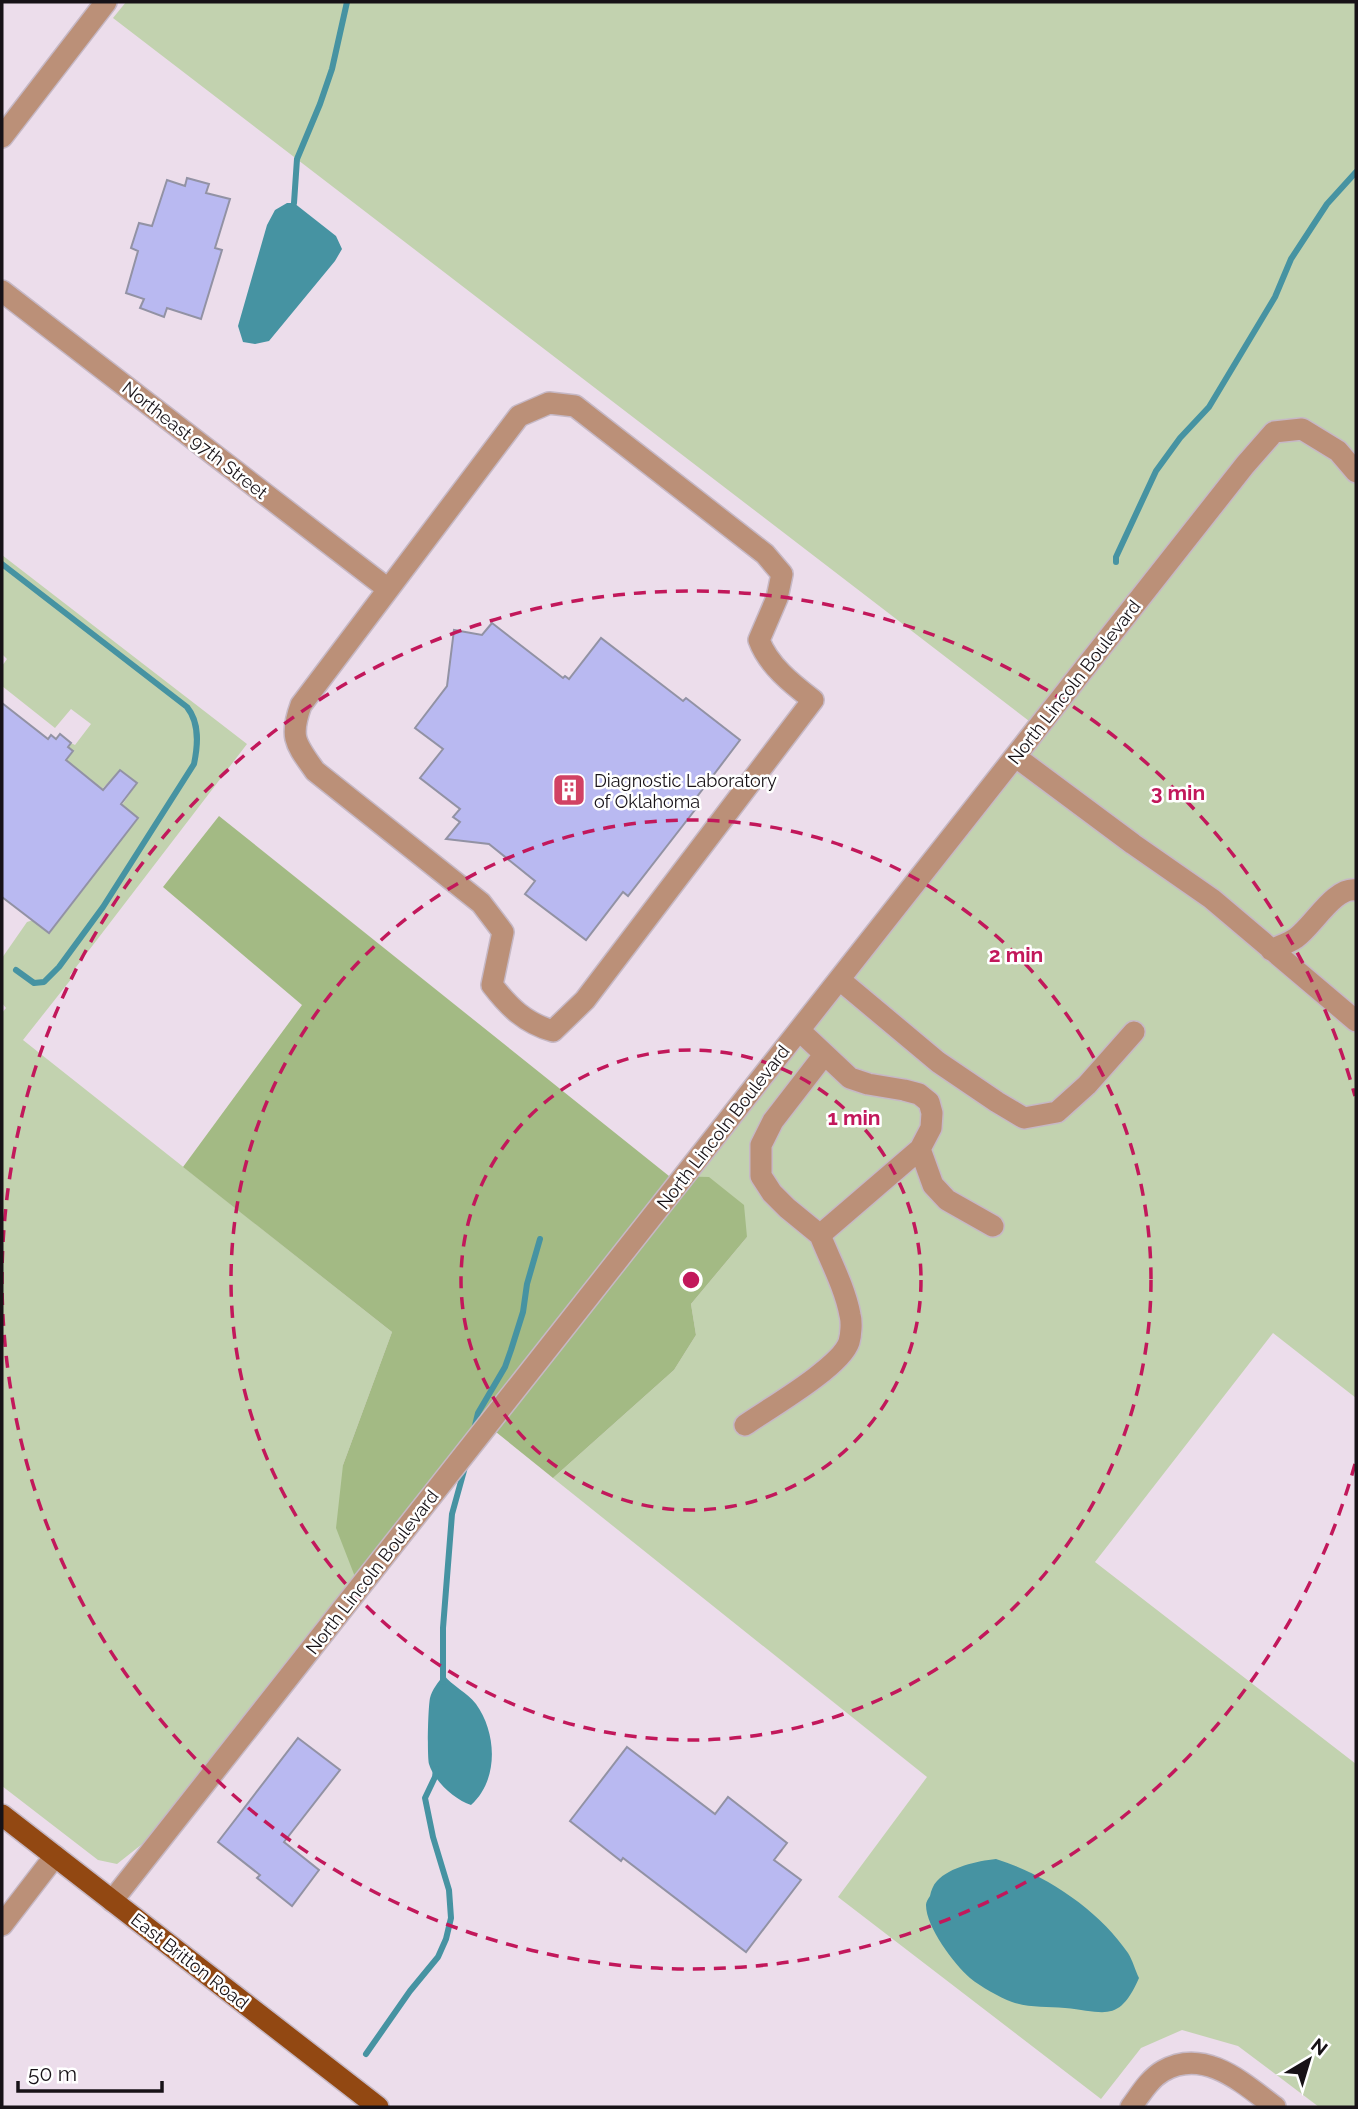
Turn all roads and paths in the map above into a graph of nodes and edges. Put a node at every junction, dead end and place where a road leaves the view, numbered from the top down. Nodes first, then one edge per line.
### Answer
1 (106, 2) edge
2 (2, 137) edge
3 (2, 290) edge
4 (1356, 472) edge
5 (388, 589) junction
6 (1016, 757) junction
7 (1356, 890) edge
8 (1271, 950) junction
9 (840, 980) junction
10 (1356, 1021) edge
11 (800, 1031) junction
12 (1134, 1032) dead end
13 (824, 1055) junction
14 (920, 1149) junction
15 (993, 1226) dead end
16 (820, 1234) junction
17 (745, 1425) dead end
18 (2, 1815) edge
19 (55, 1856) junction
20 (112, 1901) junction
21 (2, 1925) edge
22 (378, 2107) edge
23 (1130, 2107) edge
24 (1275, 2107) edge

1 - 2 street
3 - 5 street, Northeast 97th Street
4 - 6 street, North Lincoln Boulevard
5 - 5 street
6 - 8 street
6 - 9 street, North Lincoln Boulevard
7 - 8 street
8 - 10 street
9 - 11 street, North Lincoln Boulevard
9 - 12 street
11 - 13 street
11 - 20 street, North Lincoln Boulevard
13 - 14 street
13 - 16 street
14 - 15 street
14 - 16 street
16 - 17 street
18 - 19 main road, East Britton Road
19 - 20 main road, East Britton Road
19 - 21 street
20 - 22 main road, East Britton Road
23 - 24 street

